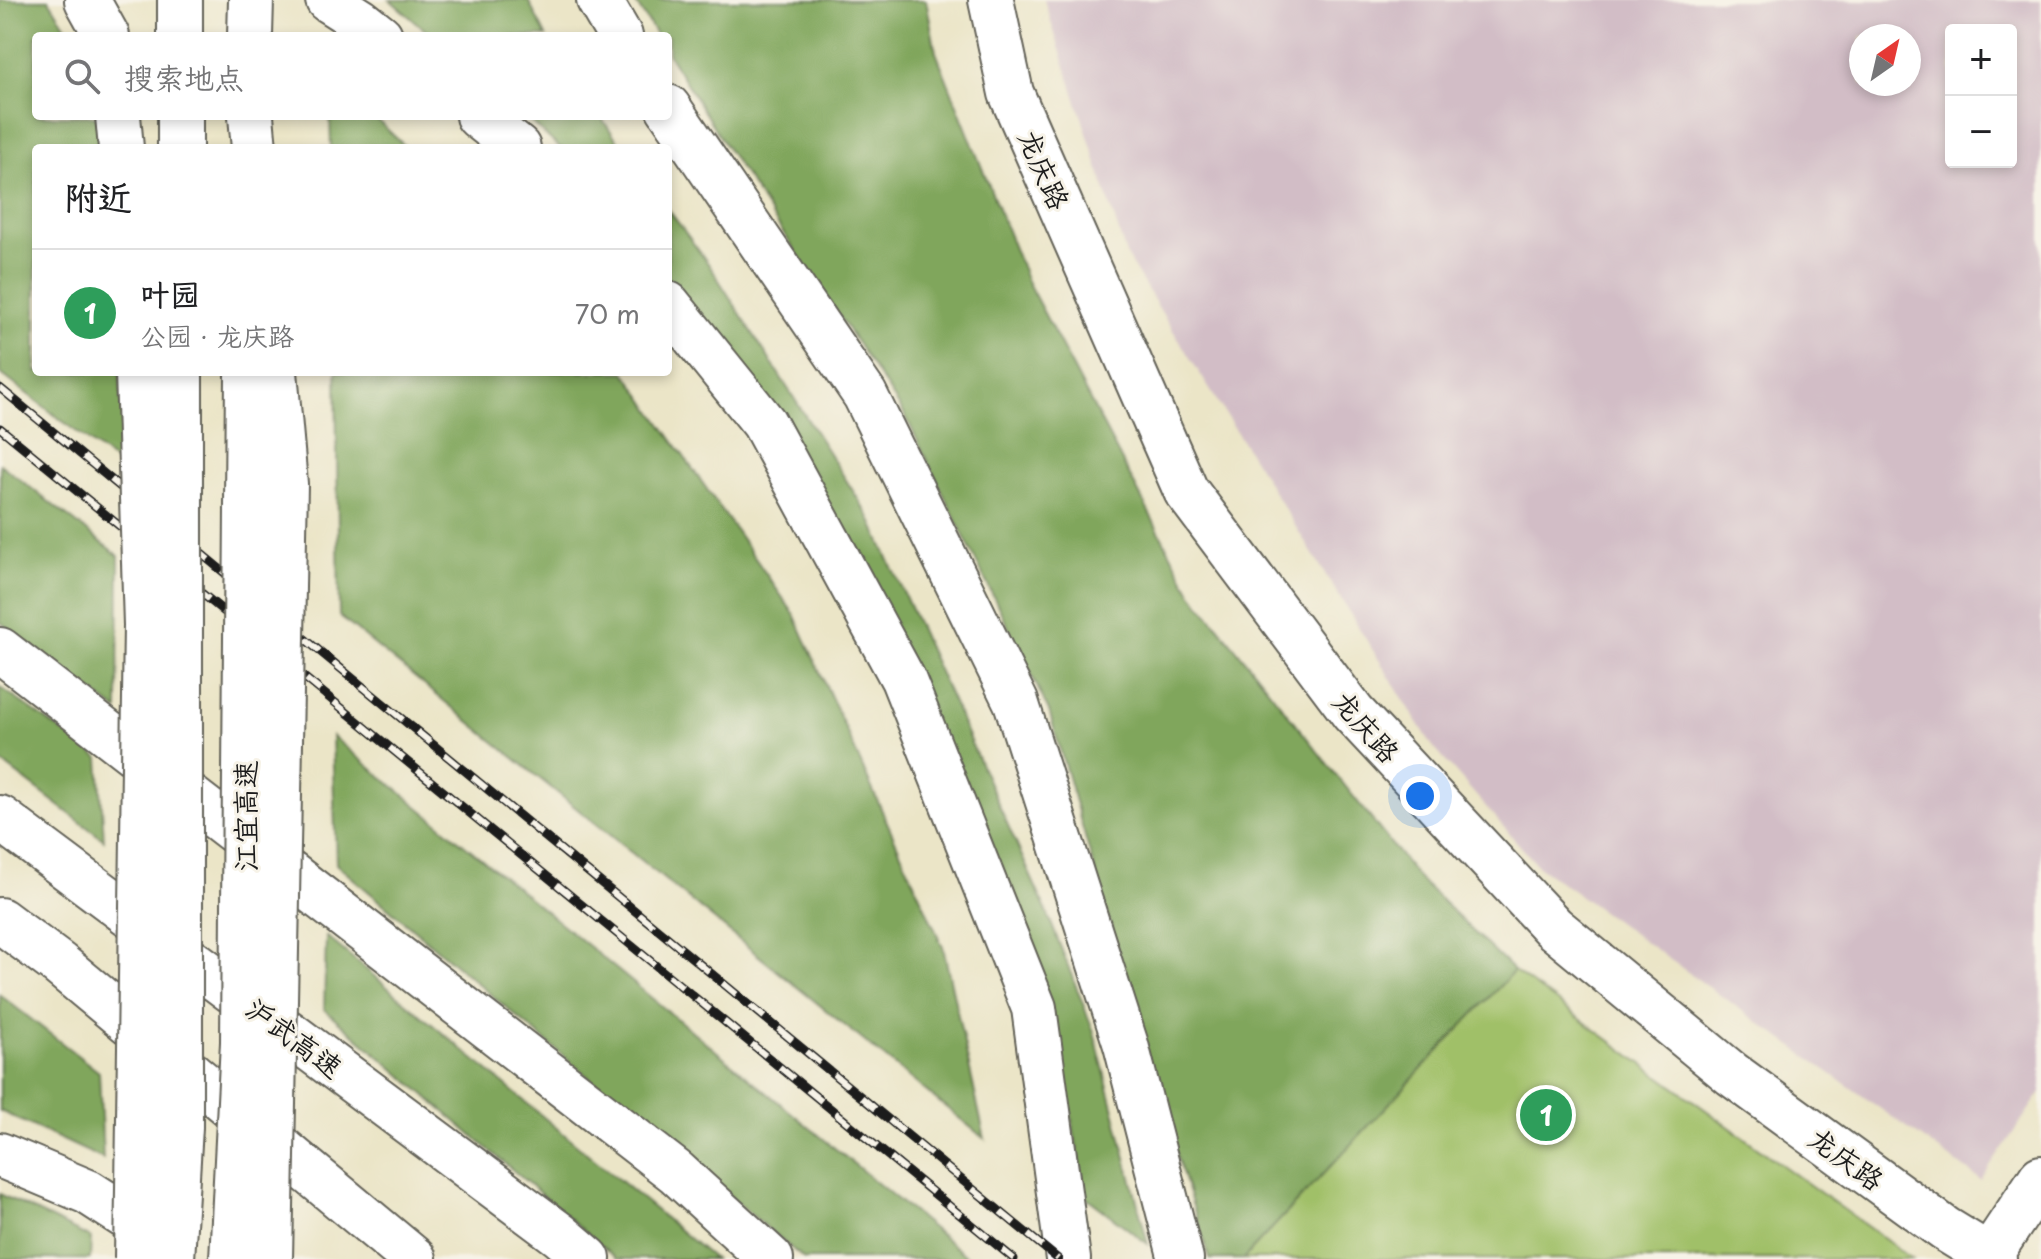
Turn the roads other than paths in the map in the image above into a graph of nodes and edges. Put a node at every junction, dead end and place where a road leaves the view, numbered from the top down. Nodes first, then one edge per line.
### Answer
1 (87, 0) edge
2 (180, 0) edge
3 (251, 0) edge
4 (328, 0) edge
5 (599, 0) edge
6 (991, 0) edge
7 (105, 32) edge
8 (180, 32) edge
9 (250, 32) edge
10 (375, 32) edge
11 (617, 32) edge
12 (672, 113) edge
13 (118, 120) edge
14 (180, 120) edge
15 (250, 120) edge
16 (483, 120) edge
17 (121, 144) edge
18 (180, 144) edge
19 (252, 144) edge
20 (513, 144) edge
21 (672, 309) edge
22 (138, 376) edge
23 (180, 376) edge
24 (248, 376) edge
25 (275, 376) edge
26 (0, 650) edge
27 (0, 818) edge
28 (0, 920) edge
29 (0, 1155) edge
30 (2041, 1178) edge
31 (1992, 1257) edge
32 (137, 1259) edge
33 (172, 1259) edge
34 (191, 1259) edge
35 (232, 1259) edge
36 (270, 1259) edge
37 (414, 1259) edge
38 (588, 1259) edge
39 (771, 1259) edge
40 (1068, 1259) edge
41 (1181, 1259) edge

1 - 7 main road
2 - 8 main road
3 - 9 main road
4 - 10 main road
5 - 11 main road
6 - 31 main road, 龙庆路
12 - 41 main road
13 - 17 main road
14 - 18 main road
15 - 19 main road
16 - 20 main road
21 - 40 main road
22 - 32 main road, bridge
23 - 33 main road, bridge
24 - 35 main road, 江宜高速, bridge
25 - 36 main road, bridge
26 - 39 main road
27 - 38 main road, 沪武高速
28 - 37 main road
29 - 34 main road
30 - 31 main road

